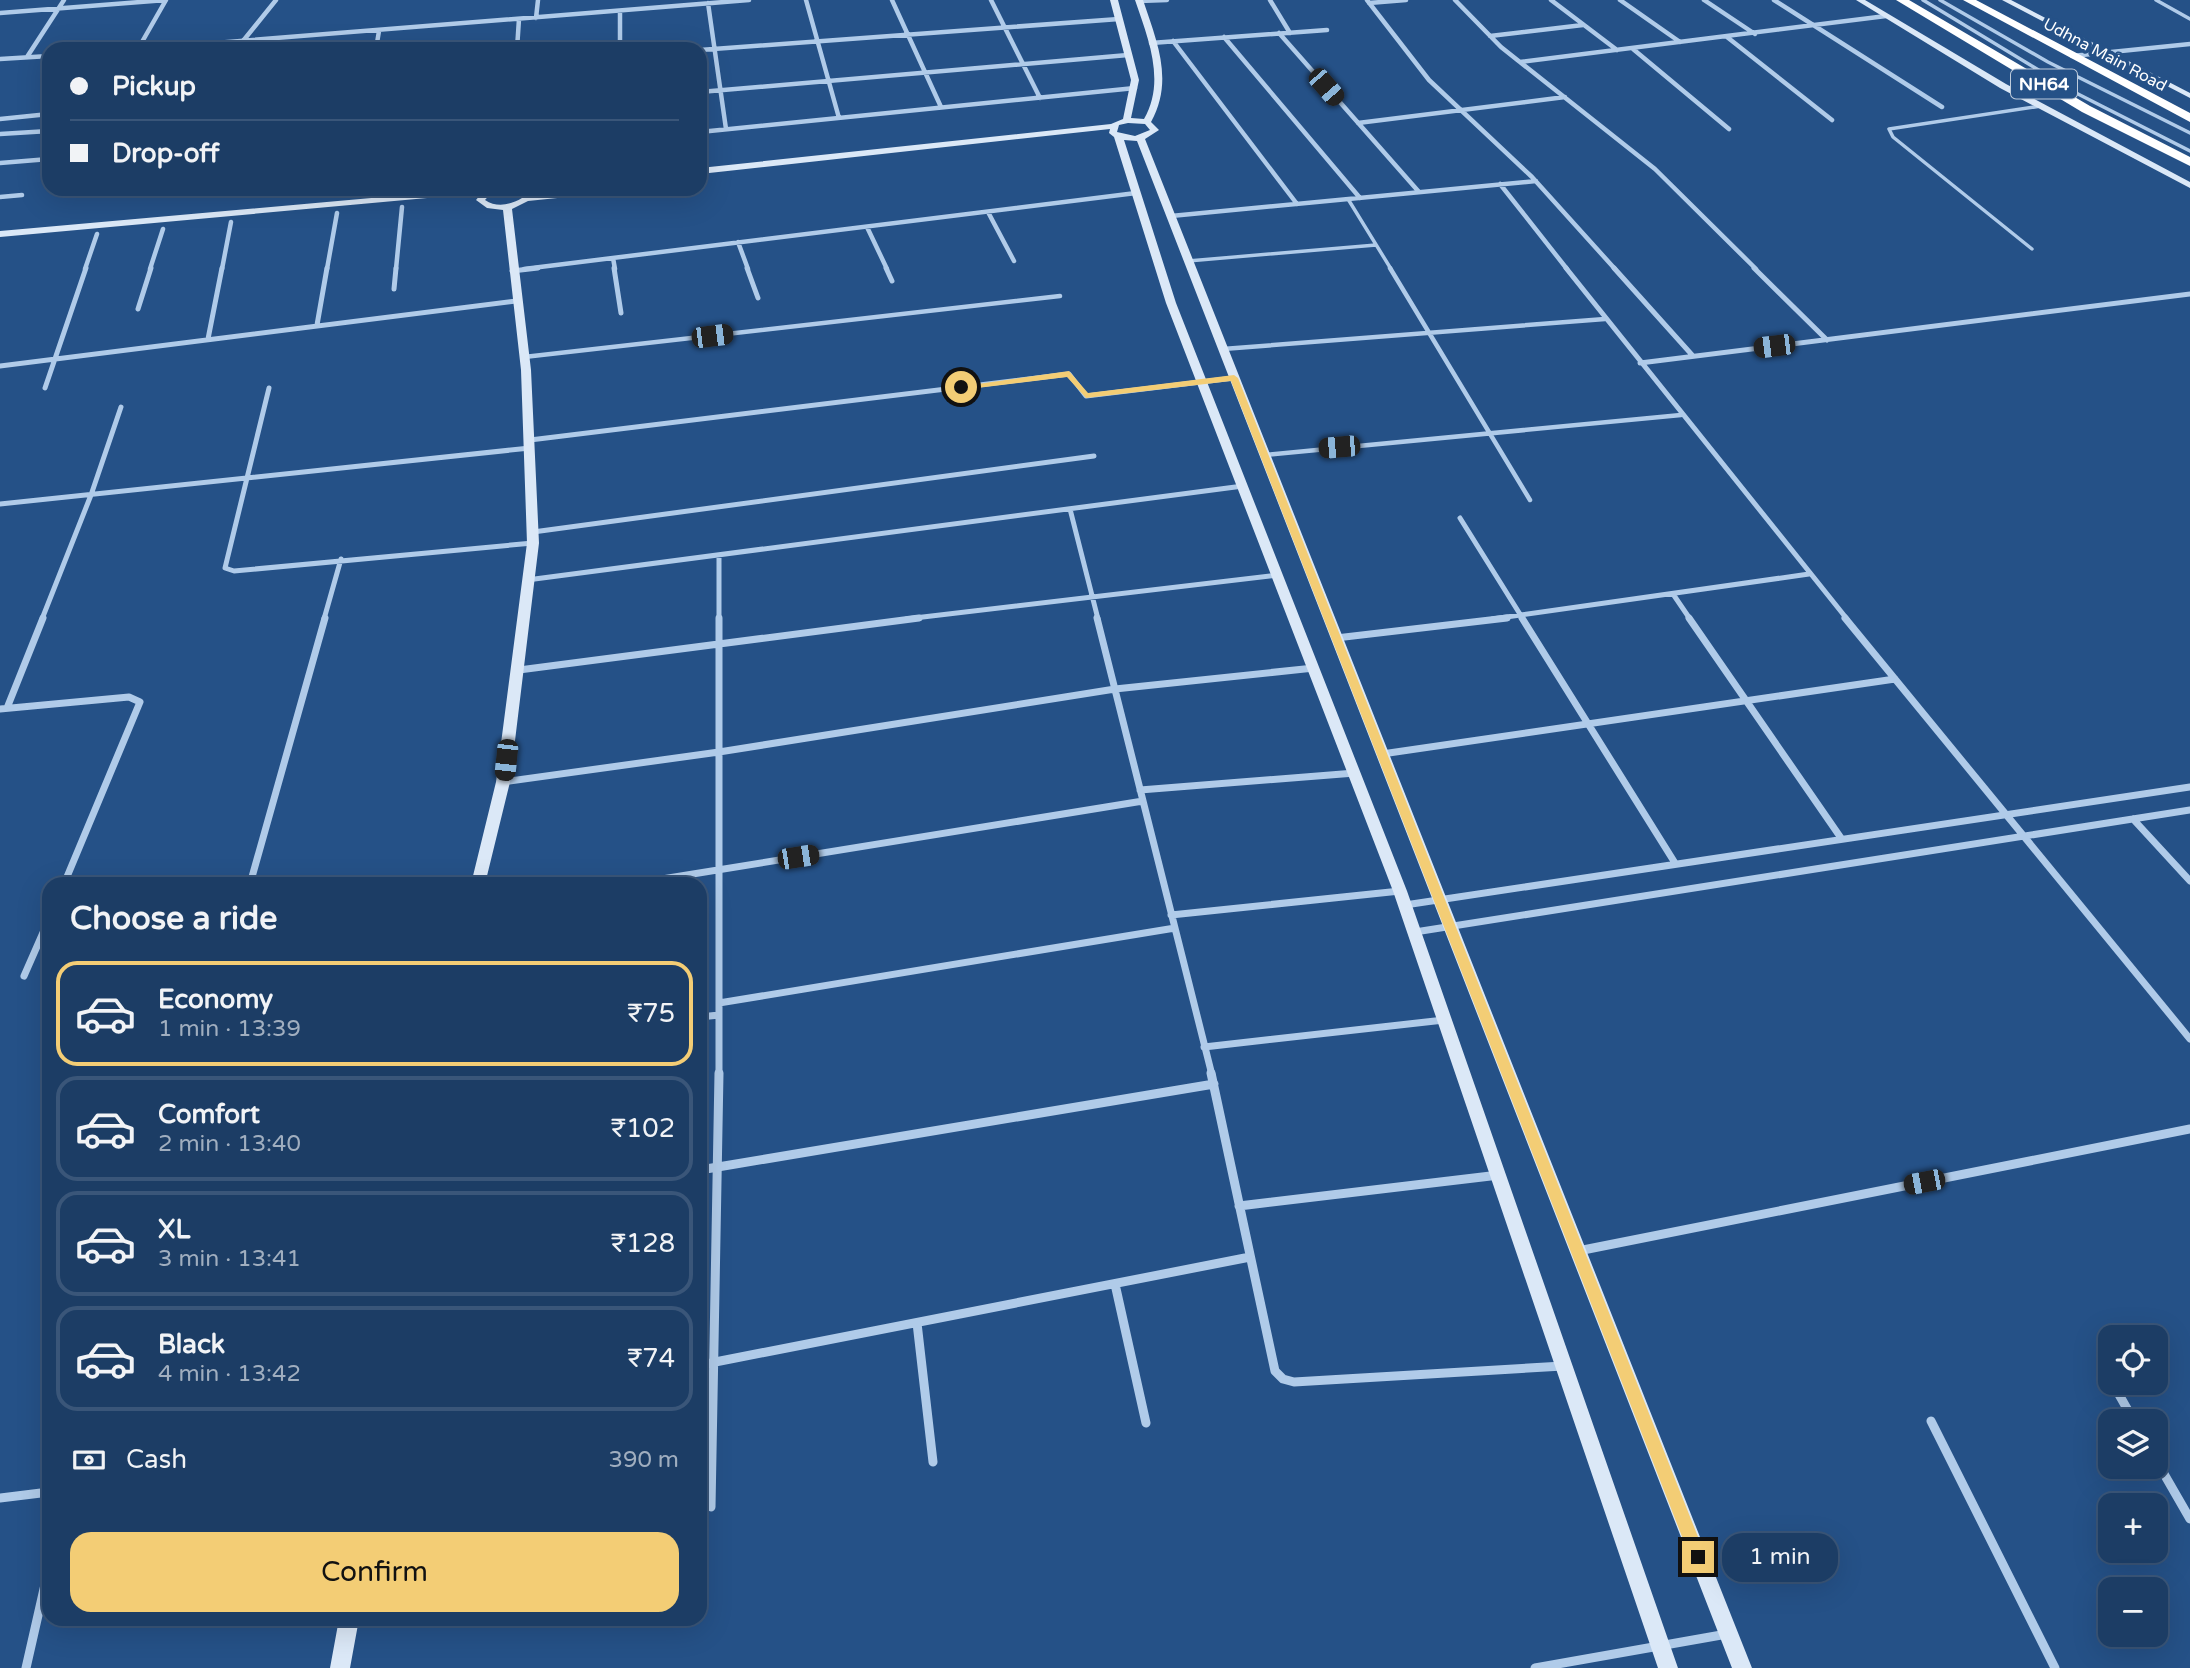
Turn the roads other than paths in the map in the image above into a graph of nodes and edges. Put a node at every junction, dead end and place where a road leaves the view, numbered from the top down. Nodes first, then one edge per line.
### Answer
1 (64, 0) edge
2 (166, 0) edge
3 (275, 0) edge
4 (538, 0) edge
5 (748, 0) edge
6 (806, 0) edge
7 (892, 0) edge
8 (991, 0) edge
9 (1114, 0) edge
10 (1167, 0) edge
11 (1270, 0) edge
12 (1406, 0) edge
13 (1455, 0) edge
14 (1551, 0) edge
15 (1620, 0) edge
16 (1704, 0) edge
17 (1774, 0) edge
18 (1860, 0) edge
19 (1901, 0) edge
20 (1923, 0) edge
21 (1940, 0) edge
22 (1968, 0) edge
23 (2006, 0) edge
24 (2156, 0) edge
25 (735, 1) edge
26 (1139, 1) edge
27 (1368, 1) edge
28 (708, 4) junction
29 (58, 8) junction
30 (620, 11) junction
31 (0, 13) edge
32 (1886, 16) junction
33 (536, 18) junction
34 (519, 19) junction
35 (1119, 19) junction
36 (2190, 19) edge
37 (1583, 25) junction
38 (1004, 26) junction
39 (1815, 26) junction
40 (1327, 30) dead end
41 (379, 31) junction
42 (1279, 33) junction
43 (1290, 33) junction
44 (908, 34) junction
45 (1755, 34) junction
46 (1490, 36) junction
47 (1224, 37) junction
48 (1727, 37) junction
49 (243, 41) junction
50 (1173, 41) junction
51 (143, 42) edge
52 (230, 42) edge
53 (377, 42) edge
54 (517, 42) edge
55 (620, 42) edge
56 (818, 42) junction
57 (1151, 43) junction
58 (1680, 43) junction
59 (2190, 44) edge
60 (1633, 48) junction
61 (714, 49) junction
62 (707, 50) edge
63 (1617, 50) junction
64 (2101, 52) junction
65 (1128, 55) junction
66 (42, 56) edge
67 (2071, 56) junction
68 (27, 57) junction
69 (0, 59) edge
70 (1520, 62) junction
71 (1023, 64) junction
72 (926, 73) junction
73 (829, 82) junction
74 (1135, 88) junction
75 (720, 90) junction
76 (707, 91) edge
77 (2190, 96) edge
78 (1040, 97) junction
79 (1565, 97) junction
80 (2041, 106) junction
81 (941, 107) junction
82 (1941, 107) dead end
83 (1462, 110) junction
84 (42, 115) edge
85 (839, 118) junction
86 (2190, 118) edge
87 (0, 119) edge
88 (1127, 120) junction
89 (1832, 120) dead end
90 (1147, 122) junction
91 (1358, 123) junction
92 (726, 129) junction
93 (1729, 129) dead end
94 (42, 131) edge
95 (707, 131) edge
96 (1115, 131) junction
97 (0, 134) edge
98 (2190, 134) edge
99 (1140, 138) junction
100 (2190, 152) edge
101 (42, 160) edge
102 (2190, 162) edge
103 (0, 163) edge
104 (707, 170) edge
105 (707, 179) edge
106 (1536, 181) junction
107 (1500, 184) junction
108 (2190, 185) edge
109 (1419, 192) junction
110 (1136, 193) junction
111 (22, 195) dead end
112 (415, 196) edge
113 (484, 196) edge
114 (522, 196) edge
115 (0, 197) edge
116 (1360, 198) junction
117 (1348, 199) junction
118 (480, 200) junction
119 (1297, 204) junction
120 (402, 207) junction
121 (507, 207) junction
122 (988, 212) junction
123 (337, 213) junction
124 (1171, 216) junction
125 (231, 222) junction
126 (867, 226) junction
127 (163, 229) junction
128 (0, 234) edge
129 (97, 234) junction
130 (738, 242) junction
131 (0, 243) edge
132 (1376, 245) junction
133 (2032, 249) dead end
134 (613, 258) junction
135 (1014, 261) dead end
136 (1188, 261) junction
137 (512, 271) junction
138 (892, 281) dead end
139 (394, 289) dead end
140 (2190, 294) edge
141 (1060, 296) dead end
142 (758, 298) dead end
143 (516, 300) junction
144 (138, 309) dead end
145 (621, 313) dead end
146 (1605, 319) junction
147 (317, 325) junction
148 (1428, 332) junction
149 (208, 339) junction
150 (1827, 340) junction
151 (1223, 349) junction
152 (1693, 356) junction
153 (524, 357) junction
154 (55, 358) junction
155 (1640, 363) junction
156 (0, 366) edge
157 (1234, 378) junction
158 (1202, 382) junction
159 (45, 388) dead end
160 (269, 388) dead end
161 (121, 407) dead end
162 (1681, 415) junction
163 (1490, 433) junction
164 (530, 444) junction
165 (1264, 454) junction
166 (1094, 456) dead end
167 (246, 478) junction
168 (1243, 486) junction
169 (91, 495) junction
170 (1530, 500) dead end
171 (0, 504) edge
172 (1070, 509) junction
173 (1460, 518) dead end
174 (533, 537) junction
175 (719, 555) junction
176 (341, 559) junction
177 (1810, 574) junction
178 (1278, 575) junction
179 (527, 580) junction
180 (1673, 594) junction
181 (1093, 595) junction
182 (1520, 616) junction
183 (1336, 638) junction
184 (719, 644) junction
185 (1314, 668) junction
186 (519, 670) junction
187 (1895, 678) junction
188 (1115, 689) junction
189 (1746, 701) junction
190 (4, 708) edge
191 (1589, 725) junction
192 (719, 752) junction
193 (1382, 754) junction
194 (1355, 773) junction
195 (503, 782) junction
196 (2190, 787) edge
197 (1140, 790) junction
198 (1143, 802) junction
199 (2190, 810) edge
200 (2005, 814) junction
201 (2133, 820) junction
202 (2025, 837) junction
203 (1841, 838) junction
204 (1675, 863) junction
205 (719, 870) junction
206 (67, 877) edge
207 (252, 877) edge
208 (479, 877) edge
209 (675, 877) edge
210 (2190, 881) edge
211 (1440, 897) junction
212 (1403, 898) junction
213 (1171, 915) junction
214 (1452, 927) junction
215 (1175, 928) junction
216 (1415, 932) junction
217 (42, 940) edge
218 (24, 976) dead end
219 (719, 1003) junction
220 (719, 1015) junction
221 (707, 1016) edge
222 (1446, 1020) junction
223 (2190, 1039) edge
224 (1204, 1047) junction
225 (1214, 1084) junction
226 (2190, 1129) edge
227 (719, 1167) junction
228 (707, 1169) edge
229 (1499, 1175) junction
230 (1239, 1206) junction
231 (1578, 1251) junction
232 (1250, 1257) junction
233 (1115, 1284) junction
234 (916, 1323) junction
235 (714, 1363) junction
236 (707, 1364) edge
237 (1564, 1366) junction
238 (1931, 1421) dead end
239 (1146, 1423) dead end
240 (933, 1462) dead end
241 (2167, 1479) edge
242 (42, 1493) edge
243 (0, 1498) edge
244 (711, 1507) dead end
245 (2190, 1519) edge
246 (42, 1598) edge
247 (348, 1626) edge
248 (1728, 1633) junction
249 (1660, 1643) junction
250 (26, 1668) edge
251 (340, 1668) edge
252 (1535, 1668) edge
253 (1668, 1668) edge
254 (1742, 1668) edge
255 (2054, 1668) edge

1 - 29 street
2 - 29 street
2 - 51 street
3 - 49 street
4 - 33 street
5 - 25 street
6 - 56 street
7 - 44 street
8 - 38 street
9 - 35 street
10 - 26 street
11 - 43 street
12 - 27 street
13 - 46 street
14 - 37 street
15 - 58 street
16 - 45 street
17 - 39 street
18 - 32 street
19 - 102 highway, NH64
20 - 100 lane
21 - 98 lane
22 - 67 highway, Udhna Main Road
23 - 64 street
24 - 36 lane
25 - 28 street
26 - 57 street
27 - 83 street
28 - 30 street
28 - 61 street
29 - 31 street
29 - 68 street
30 - 33 street
30 - 55 street
32 - 39 street
32 - 80 street
33 - 34 street
34 - 41 street
34 - 54 street
35 - 38 street
35 - 65 street
37 - 46 street
37 - 63 street
38 - 44 street
38 - 71 street
39 - 45 street
39 - 82 street
40 - 43 street
41 - 49 street
41 - 53 street
42 - 43 street
42 - 47 street
42 - 91 street
44 - 56 street
44 - 72 street
45 - 48 street
46 - 70 street
47 - 50 street
47 - 116 street
48 - 58 street
48 - 89 street
49 - 52 street
50 - 57 street
50 - 119 street
56 - 61 street
56 - 73 street
57 - 90 street
58 - 60 street
59 - 64 street
60 - 63 street
60 - 93 street
61 - 62 street
61 - 75 street
63 - 70 street
64 - 67 street
64 - 77 street
65 - 71 street
65 - 74 street
66 - 68 street
67 - 86 highway, Udhna Main Road
68 - 69 street
70 - 79 street
71 - 72 street
71 - 78 street
72 - 73 street
72 - 81 street
73 - 75 street
73 - 85 street
74 - 78 street
74 - 88 street
75 - 76 street
75 - 92 street
78 - 81 street
79 - 83 street
79 - 150 street
80 - 108 street
80 - 133 lane
81 - 85 street
83 - 91 street
83 - 106 street
84 - 87 street
85 - 92 street
88 - 90 street
88 - 96 street
90 - 99 street
91 - 109 street
92 - 95 street
94 - 97 street
96 - 99 street
96 - 104 street
96 - 105 street
96 - 110 street
99 - 124 street
101 - 103 street
106 - 107 street
106 - 152 street
107 - 109 street
107 - 146 street
109 - 116 street
110 - 122 street
110 - 158 street
111 - 115 street
112 - 128 street
113 - 118 street
114 - 121 street
116 - 117 street
117 - 119 street
117 - 132 lane
118 - 120 street
118 - 121 street
119 - 124 street
120 - 123 street
120 - 139 street
121 - 137 street
122 - 126 street
122 - 135 street
123 - 125 street
123 - 147 street
124 - 136 street
125 - 127 street
125 - 149 street
126 - 130 street
126 - 138 street
127 - 129 street
127 - 144 street
129 - 131 street
129 - 154 street
130 - 134 street
130 - 142 street
132 - 136 lane
132 - 148 lane
134 - 137 street
134 - 145 street
136 - 151 street
137 - 143 street
140 - 150 street
141 - 153 lane
143 - 147 street
143 - 153 street
146 - 148 lane
146 - 155 street
147 - 149 street
148 - 151 lane
148 - 163 lane
149 - 154 street
150 - 152 street
151 - 157 street
152 - 155 street
153 - 164 street
154 - 156 street
154 - 159 street
155 - 162 street
157 - 158 street
157 - 165 street
158 - 164 street
158 - 168 street
160 - 167 street
161 - 169 street
162 - 163 lane
162 - 177 street
163 - 165 lane
163 - 170 lane
164 - 167 street
164 - 174 street
165 - 183 street
166 - 174 street
167 - 169 street
167 - 176 street
168 - 172 street
168 - 178 street
169 - 171 street
169 - 190 street
172 - 175 street
172 - 181 street
173 - 182 street
174 - 176 street
174 - 179 street
175 - 179 street
175 - 184 street
176 - 207 street
177 - 180 street
177 - 187 street
178 - 181 street
178 - 185 street
179 - 186 street
180 - 182 street
180 - 189 street
181 - 184 street
181 - 188 street
182 - 183 street
182 - 191 street
183 - 193 street
184 - 186 street
184 - 192 street
185 - 188 street
185 - 194 street
186 - 195 street
187 - 189 street
187 - 200 street
188 - 192 street
188 - 197 street
189 - 191 street
189 - 203 street
190 - 206 street
191 - 193 street
191 - 204 street
192 - 195 street
192 - 205 street
193 - 211 street
194 - 197 street
194 - 212 street
195 - 208 street
196 - 200 street
197 - 198 street
198 - 205 street
198 - 213 street
199 - 201 street
200 - 202 street
200 - 203 street
201 - 202 street
201 - 210 street
202 - 214 street
202 - 223 street
203 - 204 street
204 - 211 street
205 - 209 street
205 - 219 street
211 - 212 street
211 - 214 street
212 - 213 street
212 - 216 street
213 - 215 street
214 - 216 street
214 - 231 street
215 - 219 street
215 - 224 street
216 - 222 street
217 - 218 street
219 - 220 street
220 - 221 street
220 - 227 street
222 - 224 street
222 - 229 street
224 - 225 street
225 - 227 street
225 - 230 street
226 - 231 street
227 - 228 street
227 - 235 street
229 - 230 street
229 - 237 street
230 - 232 street
231 - 248 street
232 - 233 street
232 - 237 street
233 - 234 street
233 - 239 street
234 - 235 street
234 - 240 street
235 - 236 street
235 - 244 street
237 - 249 street
238 - 255 street
241 - 245 street
242 - 243 street
246 - 250 street
247 - 251 street
248 - 249 street
248 - 254 street
249 - 252 street
249 - 253 street

